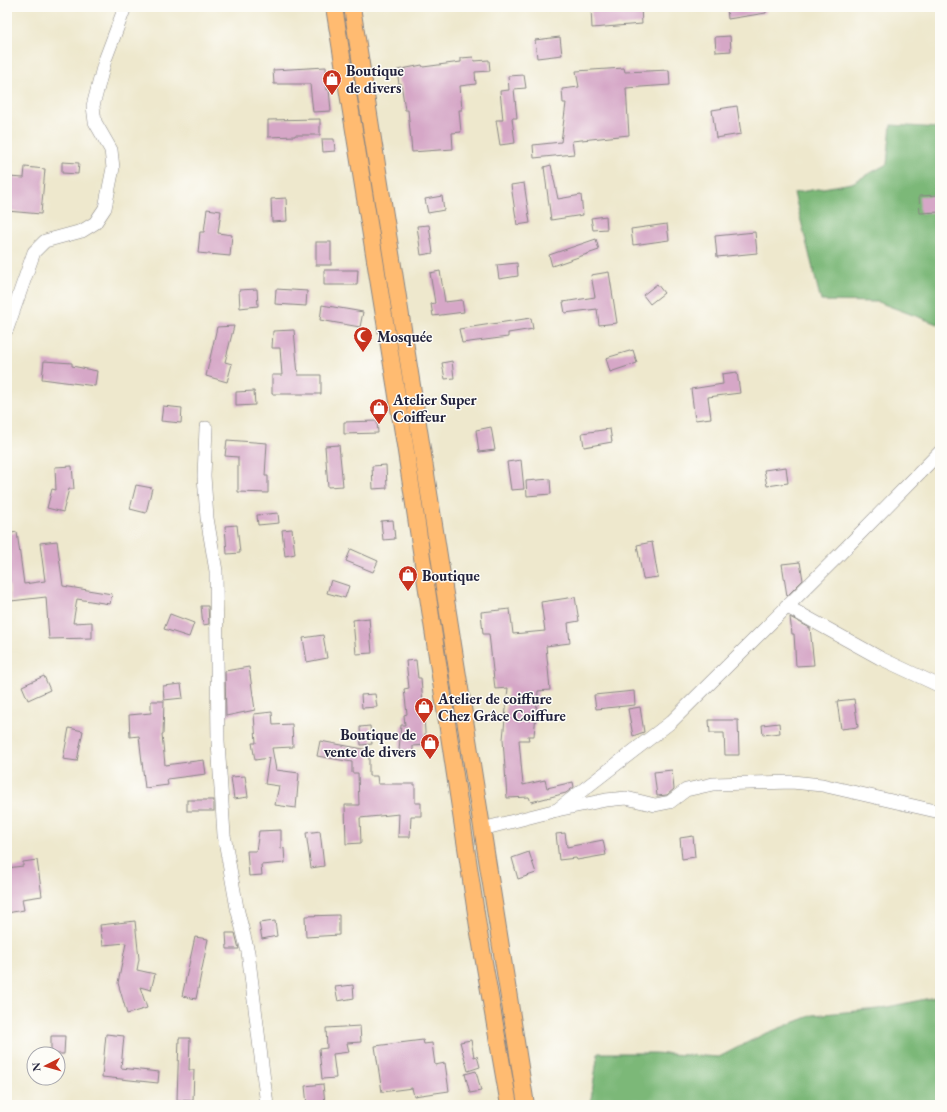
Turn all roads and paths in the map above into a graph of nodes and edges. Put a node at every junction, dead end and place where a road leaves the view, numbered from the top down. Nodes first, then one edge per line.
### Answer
1 (125, 7) edge
2 (334, 7) edge
3 (352, 7) edge
4 (360, 55) junction
5 (341, 56) junction
6 (7, 329) edge
7 (206, 428) dead end
8 (940, 452) edge
9 (786, 606) junction
10 (940, 686) edge
11 (557, 810) junction
12 (940, 812) edge
13 (482, 829) junction
14 (267, 1105) edge
15 (509, 1105) edge
16 (526, 1105) edge

1 - 6 street
2 - 5 main road
3 - 4 main road
4 - 5 main road
4 - 13 main road
5 - 15 main road
7 - 14 street
8 - 9 street
9 - 10 street
9 - 11 street
11 - 12 street
11 - 13 street
13 - 16 main road

